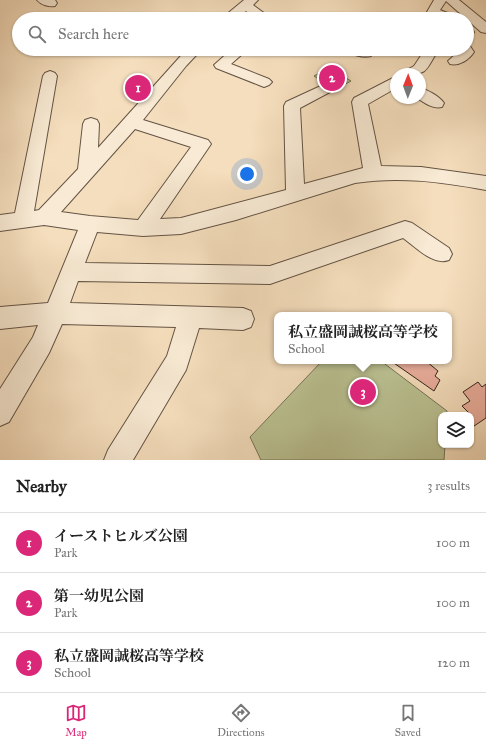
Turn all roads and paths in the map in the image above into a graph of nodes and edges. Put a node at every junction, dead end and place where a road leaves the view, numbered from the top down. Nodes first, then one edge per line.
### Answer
1 (440, 0) edge
2 (451, 0) edge
3 (248, 2) edge
4 (236, 12) edge
5 (258, 12) edge
6 (433, 12) edge
7 (465, 12) edge
8 (474, 19) edge
9 (486, 29) edge
10 (188, 56) edge
11 (232, 56) edge
12 (427, 56) edge
13 (461, 56) edge
14 (454, 61) dead end
15 (419, 68) edge
16 (50, 76) dead end
17 (264, 82) dead end
18 (390, 85) edge
19 (325, 89) dead end
20 (426, 97) edge
21 (436, 103) dead end
22 (132, 122) junction
23 (91, 124) dead end
24 (87, 169) junction
25 (373, 173) junction
26 (486, 183) edge
27 (296, 193) junction
28 (44, 217) junction
29 (23, 220) junction
30 (0, 223) edge
31 (90, 224) junction
32 (143, 228) junction
33 (442, 254) dead end
34 (72, 272) junction
35 (55, 313) junction
36 (0, 318) edge
37 (190, 318) junction
38 (243, 319) dead end
39 (0, 413) edge
40 (118, 460) edge

1 - 6 street
2 - 7 street
3 - 4 street
3 - 5 street
8 - 9 street
10 - 22 street
11 - 17 street
12 - 15 street
13 - 14 street
16 - 29 street
18 - 25 street
19 - 27 street
20 - 21 street
22 - 24 street
22 - 32 street
23 - 24 street
24 - 28 street
25 - 26 street
25 - 27 street
27 - 32 street
28 - 29 street
28 - 31 street
29 - 30 street
31 - 32 street
31 - 34 street
33 - 34 street
34 - 35 street
35 - 36 street
35 - 37 street
35 - 39 street
37 - 38 street
37 - 40 street

